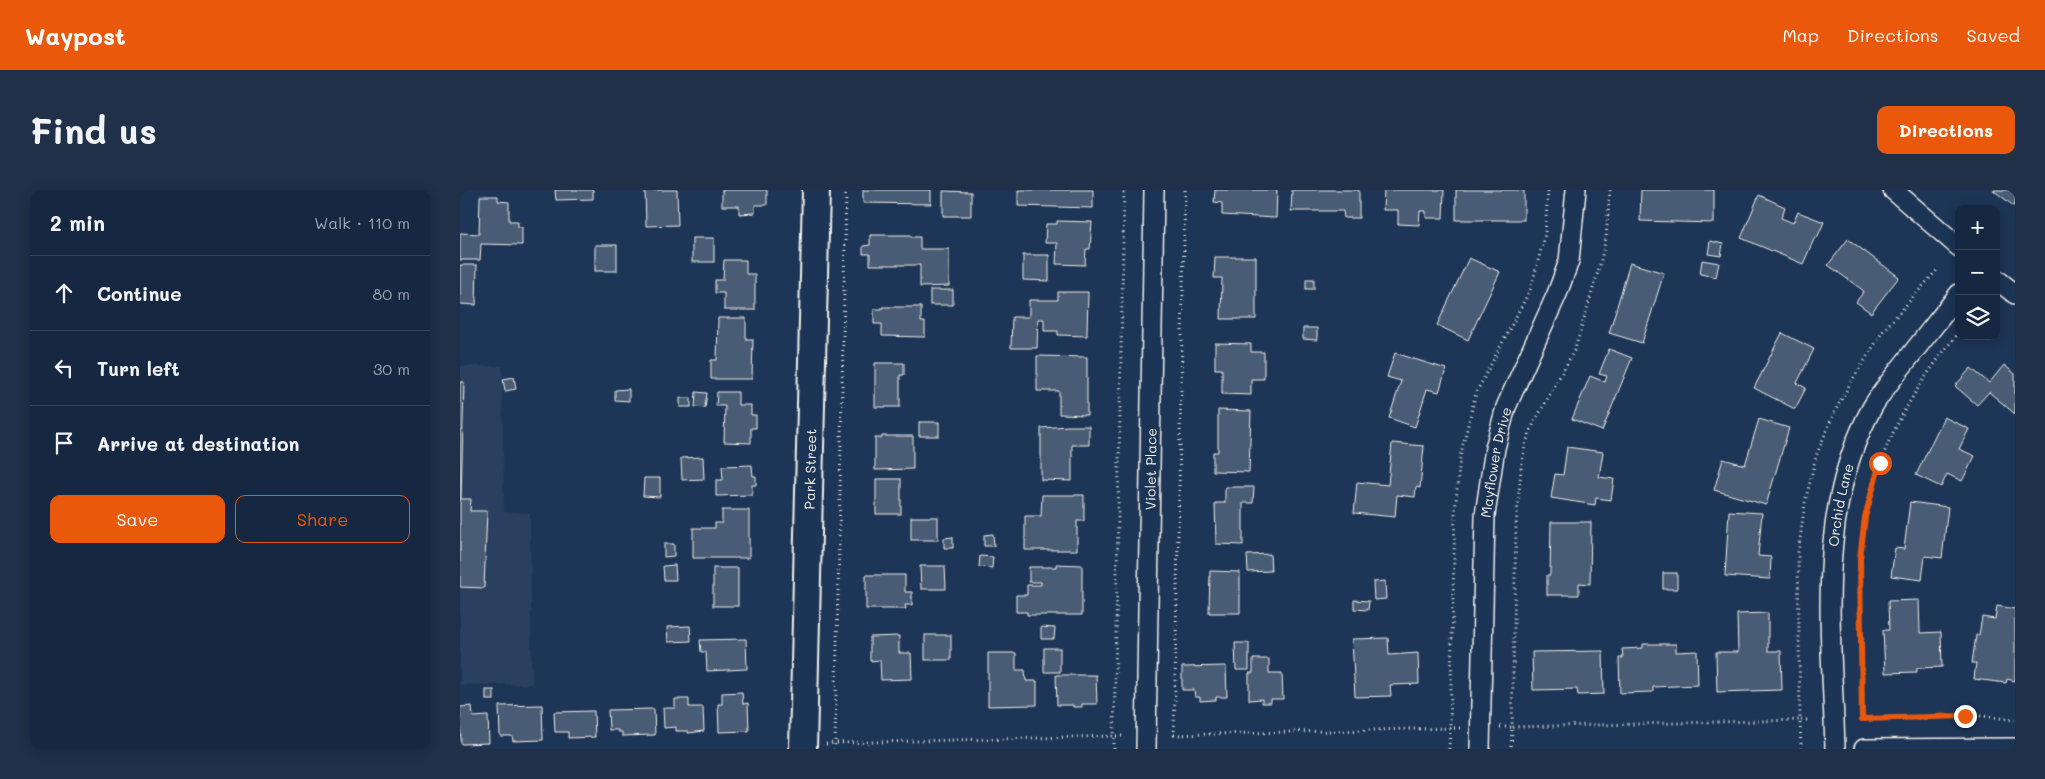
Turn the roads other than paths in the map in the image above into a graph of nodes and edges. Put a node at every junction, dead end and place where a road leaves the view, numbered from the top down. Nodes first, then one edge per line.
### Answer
1 (816, 190) edge
2 (1154, 190) edge
3 (1576, 190) edge
4 (1893, 190) edge
5 (1955, 244) edge
6 (2000, 282) edge
7 (2015, 294) edge
8 (1958, 295) edge
9 (2015, 748) edge
10 (802, 749) edge
11 (1146, 749) edge
12 (1480, 749) edge
13 (1835, 749) edge
14 (1864, 749) edge

1 - 10 main road, Park Street
2 - 11 street, Violet Place
3 - 12 street, Mayflower Drive
4 - 5 street
6 - 7 street
8 - 13 street, Orchid Lane
9 - 14 street

